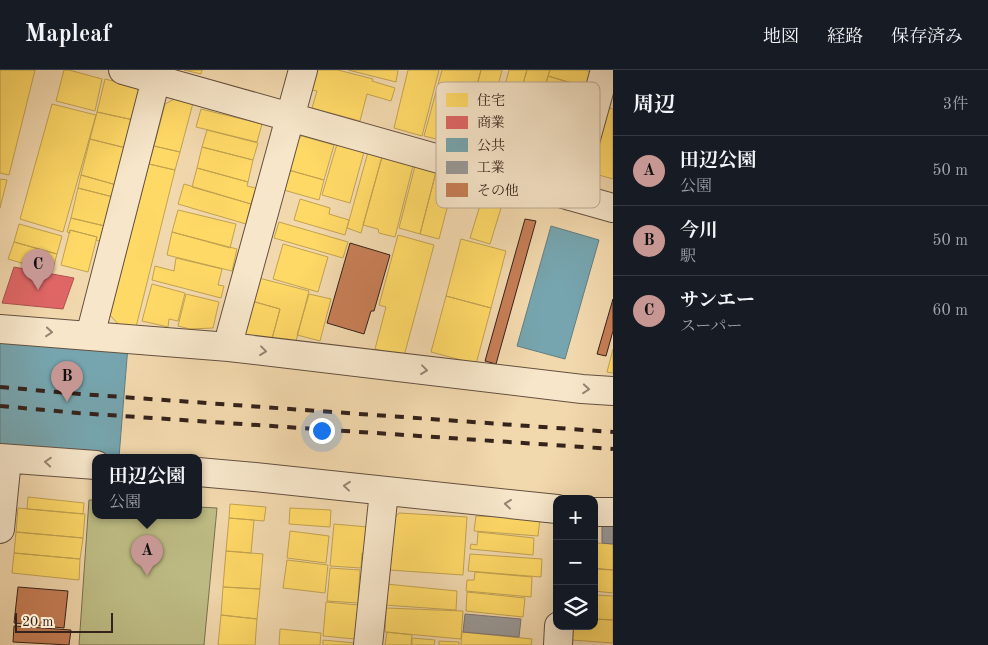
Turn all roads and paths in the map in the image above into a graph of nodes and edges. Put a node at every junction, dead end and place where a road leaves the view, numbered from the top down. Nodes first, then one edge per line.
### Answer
1 (123, 70) edge
2 (304, 70) edge
3 (604, 70) edge
4 (156, 79) junction
5 (600, 85) edge
6 (290, 116) junction
7 (436, 158) edge
8 (600, 204) edge
9 (613, 208) edge
10 (0, 328) edge
11 (90, 336) junction
12 (229, 347) junction
13 (613, 391) edge
14 (3, 459) edge
15 (92, 465) edge
16 (202, 472) edge
17 (384, 490) junction
18 (553, 509) edge
19 (598, 512) edge
20 (613, 512) edge
21 (0, 528) edge
22 (559, 630) edge
23 (368, 645) edge
24 (558, 645) edge

1 - 4 street
2 - 6 street
3 - 5 street
4 - 6 street
4 - 11 street
6 - 7 street
6 - 12 street
8 - 9 street
10 -> 11 street
11 - 12 street
12 -> 13 street
15 -> 14 street
14 - 21 street
17 -> 16 street
18 -> 17 street
17 - 23 street
19 - 20 street
22 - 24 street

